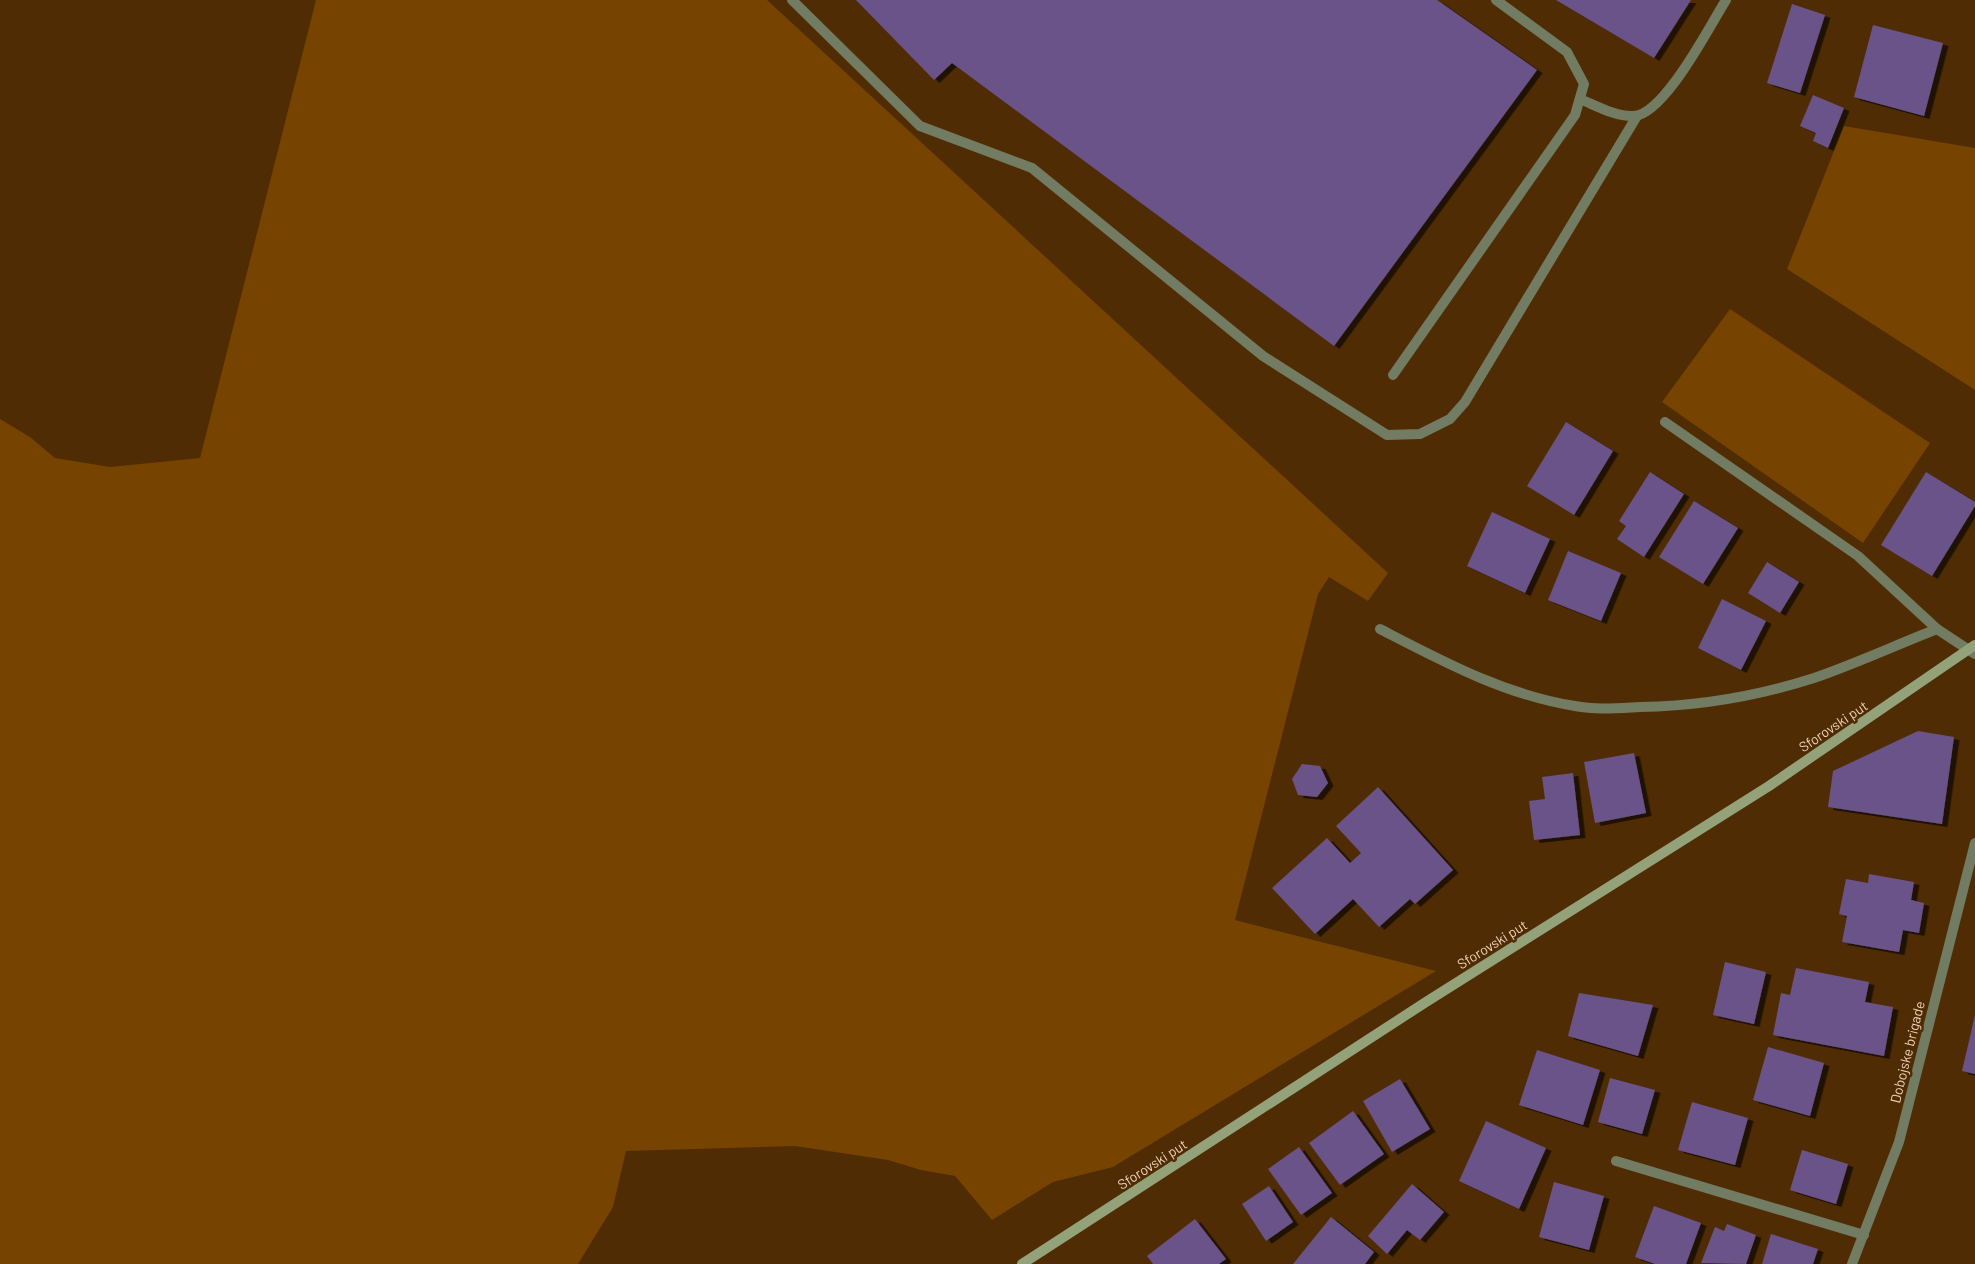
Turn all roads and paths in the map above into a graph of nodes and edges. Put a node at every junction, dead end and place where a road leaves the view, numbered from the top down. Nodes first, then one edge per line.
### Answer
1 (792, 0) edge
2 (1496, 0) edge
3 (1726, 0) edge
4 (1580, 99) junction
5 (1637, 116) junction
6 (1393, 375) dead end
7 (1665, 422) dead end
8 (1380, 629) dead end
9 (1937, 629) junction
10 (1973, 649) edge
11 (1975, 842) edge
12 (1616, 1161) dead end
13 (1864, 1235) junction
14 (1022, 1264) edge
15 (1852, 1264) edge

1 - 5 street
2 - 4 street
3 - 5 street
4 - 5 street
4 - 6 street
7 - 9 street
8 - 9 street
9 - 10 street
10 - 14 street, Sforovski put
11 - 13 street, Dobojske brigade
12 - 13 street
13 - 15 street, Dobojske brigade

